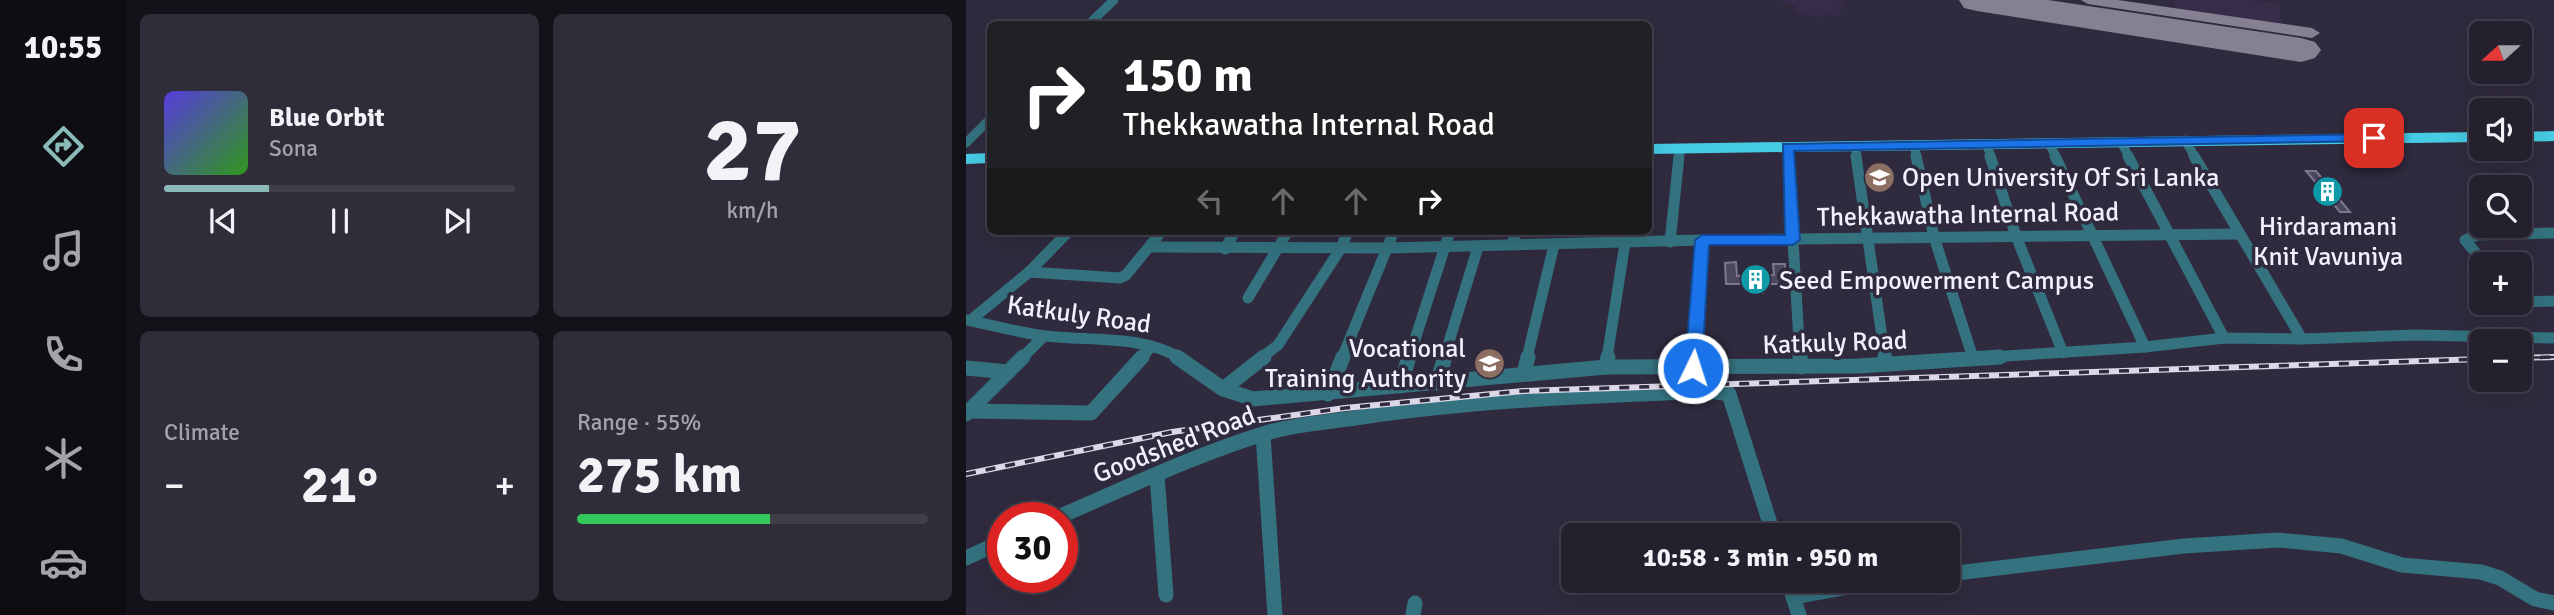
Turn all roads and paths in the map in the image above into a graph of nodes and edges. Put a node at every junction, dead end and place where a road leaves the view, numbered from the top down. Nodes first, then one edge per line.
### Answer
1 (1114, 0) edge
2 (1092, 21) edge
3 (987, 122) edge
4 (2469, 137) edge
5 (2532, 137) edge
6 (2553, 137) edge
7 (2185, 140) junction
8 (2121, 142) junction
9 (966, 143) edge
10 (2049, 143) junction
11 (1987, 145) junction
12 (1855, 146) junction
13 (1914, 146) junction
14 (1787, 147) junction
15 (1652, 149) edge
16 (1679, 149) junction
17 (987, 158) edge
18 (966, 159) edge
19 (2554, 233) edge
20 (2168, 234) junction
21 (2239, 234) junction
22 (1065, 235) edge
23 (1160, 235) edge
24 (1233, 235) edge
25 (1286, 235) edge
26 (1346, 235) edge
27 (1393, 235) edge
28 (1448, 235) edge
29 (1515, 235) edge
30 (1591, 235) edge
31 (2016, 236) junction
32 (2092, 236) junction
33 (1934, 237) junction
34 (1868, 238) junction
35 (1702, 240) junction
36 (1793, 240) junction
37 (1670, 242) junction
38 (1625, 243) junction
39 (1590, 244) junction
40 (1554, 245) junction
41 (1512, 246) junction
42 (1152, 247) junction
43 (1444, 247) junction
44 (1478, 247) junction
45 (1279, 248) junction
46 (1341, 248) junction
47 (1388, 248) junction
48 (1224, 249) junction
49 (2475, 252) edge
50 (1029, 272) junction
51 (1248, 298) dead end
52 (2554, 301) edge
53 (2532, 302) edge
54 (969, 320) edge
55 (1044, 336) junction
56 (2224, 338) junction
57 (2554, 338) edge
58 (2302, 339) junction
59 (1151, 347) junction
60 (2145, 347) junction
61 (2063, 353) junction
62 (1973, 359) junction
63 (1886, 364) junction
64 (1606, 367) junction
65 (1801, 367) junction
66 (966, 368) edge
67 (1693, 368) junction
68 (1721, 368) junction
69 (1008, 372) junction
70 (1524, 373) junction
71 (1437, 383) junction
72 (1400, 386) junction
73 (1223, 389) junction
74 (1725, 392) junction
75 (1328, 394) junction
76 (967, 413) edge
77 (1263, 433) junction
78 (1157, 475) junction
79 (1078, 509) edge
80 (1770, 523) edge
81 (987, 548) edge
82 (966, 558) edge
83 (1960, 573) edge
84 (1791, 593) edge
85 (1166, 595) dead end
86 (2554, 603) edge
87 (1275, 615) edge
88 (1798, 615) edge

1 - 2 street
3 - 9 street
4 - 7 highway
5 - 6 highway
7 - 8 highway
7 - 21 street
8 - 10 highway
8 - 20 street
10 - 11 highway
10 - 32 street
11 - 13 highway
11 - 31 street
12 - 13 highway
12 - 14 highway
12 - 34 street
13 - 33 street
14 - 16 highway
14 - 36 street
15 - 16 highway
16 - 37 street
17 - 18 highway
19 - 49 street
20 - 21 street, Thekkawatha Internal Road
20 - 32 street, Thekkawatha Internal Road
20 - 56 street
21 - 58 street
22 - 50 street
23 - 42 street
24 - 48 street
25 - 45 street
26 - 46 street
27 - 47 street
28 - 43 street
29 - 41 street
30 - 39 street
31 - 32 street, Thekkawatha Internal Road
31 - 33 street, Thekkawatha Internal Road
31 - 61 street
32 - 60 street
33 - 34 street, Thekkawatha Internal Road
33 - 62 street
34 - 36 street, Thekkawatha Internal Road
34 - 63 street
35 - 36 street, Thekkawatha Internal Road
35 - 37 street, Thekkawatha Internal Road
35 - 67 street
36 - 65 street
37 - 38 street, Thekkawatha Internal Road
38 - 39 street, Thekkawatha Internal Road
38 - 64 street
39 - 40 street, Thekkawatha Internal Road
40 - 41 street, Thekkawatha Internal Road
40 - 70 street
41 - 44 street, Thekkawatha Internal Road
42 - 48 street, Thekkawatha Internal Road
42 - 50 street
43 - 44 street, Thekkawatha Internal Road
43 - 47 street, Thekkawatha Internal Road
43 - 72 street
44 - 71 street
45 - 46 street, Thekkawatha Internal Road
45 - 48 street, Thekkawatha Internal Road
45 - 51 street
46 - 47 street, Thekkawatha Internal Road
46 - 73 street
47 - 75 street
50 - 54 street
52 - 53 street
54 - 55 street, Katkuly Road
55 - 59 street, Katkuly Road
55 - 69 street
56 - 58 street, Katkuly Road
56 - 60 street, Katkuly Road
57 - 58 street, Katkuly Road
59 - 73 street, Katkuly Road
59 - 76 street
60 - 61 street, Katkuly Road
61 - 62 street, Katkuly Road
62 - 63 street, Katkuly Road
63 - 65 street, Katkuly Road
64 - 67 street, Katkuly Road
64 - 70 street, Katkuly Road
65 - 68 street, Katkuly Road
66 - 69 street
67 - 68 street, Katkuly Road
68 - 74 street
69 - 76 street
70 - 71 street, Katkuly Road
71 - 72 street, Katkuly Road
72 - 75 street, Katkuly Road
73 - 75 street, Katkuly Road
74 - 77 street, Goodshed Road
74 - 80 street
77 - 78 street, Goodshed Road
77 - 87 street
78 - 79 street, Goodshed Road
78 - 85 street
81 - 82 street
83 - 86 street
84 - 88 street

